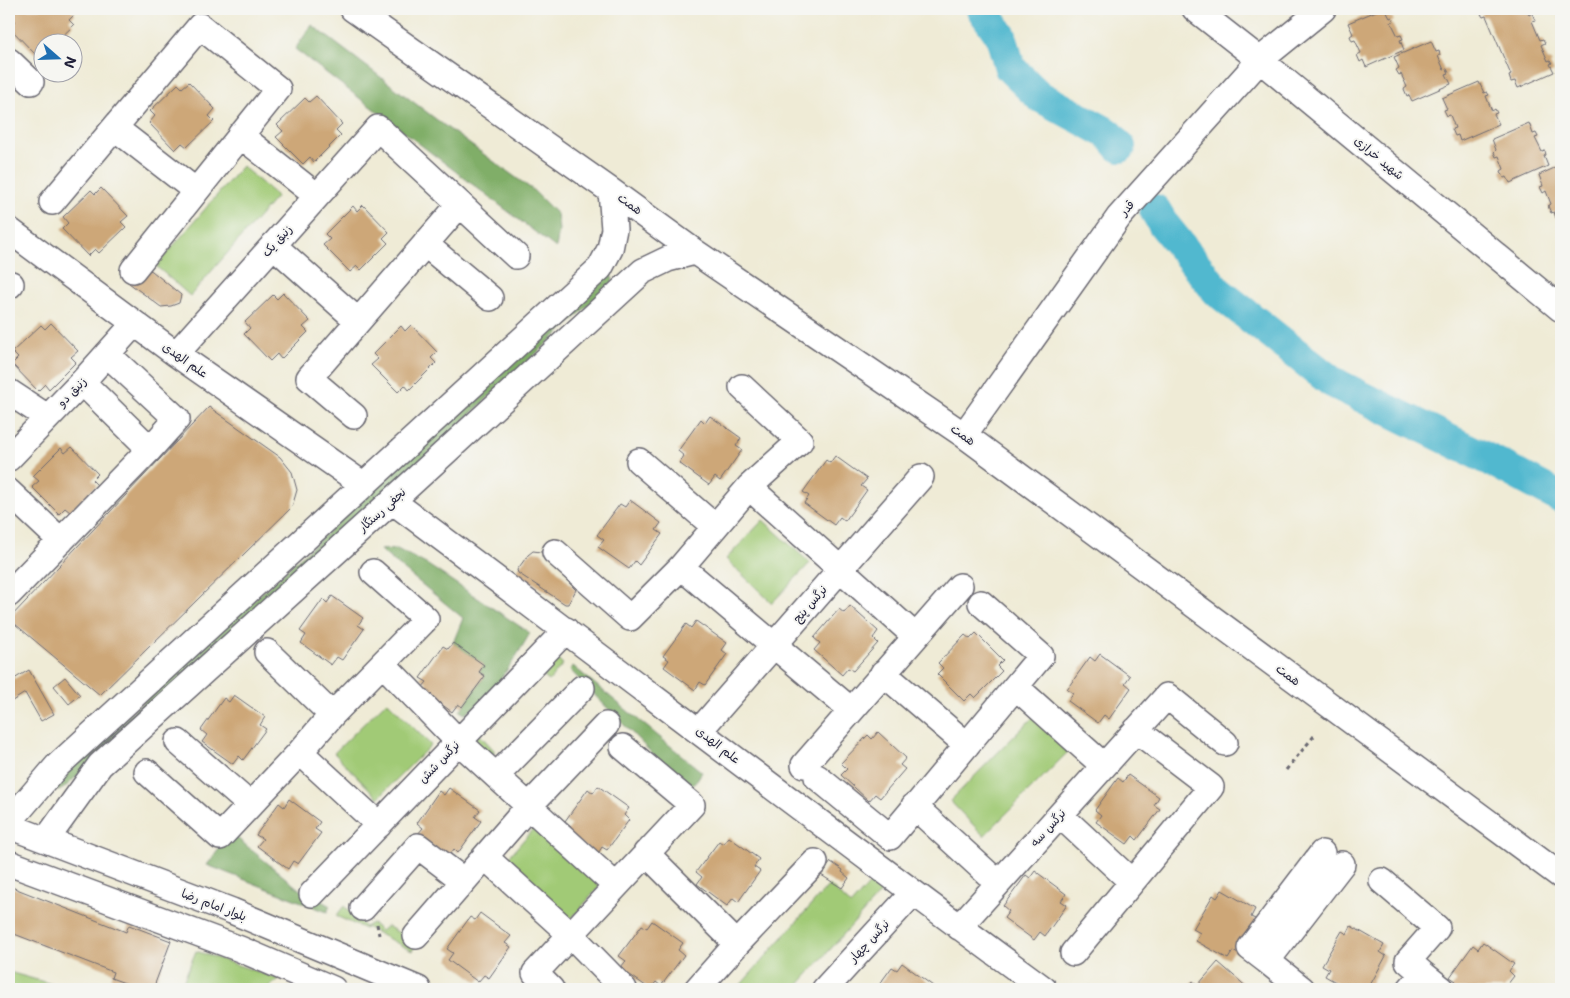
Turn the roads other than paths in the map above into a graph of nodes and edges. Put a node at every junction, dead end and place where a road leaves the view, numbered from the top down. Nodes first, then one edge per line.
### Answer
1 (354, 9) edge
2 (1195, 9) edge
3 (1323, 9) edge
4 (1260, 60) junction
5 (9, 61) edge
6 (31, 82) dead end
7 (114, 128) junction
8 (240, 135) junction
9 (196, 191) junction
10 (611, 191) junction
11 (317, 196) junction
12 (52, 202) dead end
13 (460, 204) junction
14 (9, 230) edge
15 (425, 244) junction
16 (273, 245) junction
17 (694, 252) junction
18 (516, 256) dead end
19 (133, 270) dead end
20 (490, 298) dead end
21 (1561, 309) edge
22 (358, 321) junction
23 (134, 324) junction
24 (107, 354) junction
25 (176, 354) junction
26 (82, 382) junction
27 (742, 387) dead end
28 (9, 392) edge
29 (354, 416) dead end
30 (47, 418) junction
31 (964, 435) junction
32 (150, 449) junction
33 (9, 458) edge
34 (639, 461) dead end
35 (921, 477) dead end
36 (364, 485) junction
37 (749, 487) junction
38 (9, 492) edge
39 (392, 501) junction
40 (715, 527) junction
41 (61, 541) junction
42 (555, 552) dead end
43 (681, 567) junction
44 (841, 569) junction
45 (373, 572) dead end
46 (960, 586) dead end
47 (9, 594) edge
48 (981, 603) dead end
49 (566, 630) junction
50 (915, 636) junction
51 (774, 645) junction
52 (267, 652) dead end
53 (383, 664) junction
54 (883, 672) junction
55 (1016, 687) junction
56 (582, 688) dead end
57 (851, 710) junction
58 (332, 716) junction
59 (606, 725) dead end
60 (1136, 730) junction
61 (700, 731) junction
62 (178, 742) dead end
63 (459, 742) junction
64 (1225, 743) dead end
65 (967, 746) junction
66 (623, 747) dead end
67 (300, 752) junction
68 (1104, 766) junction
69 (147, 772) dead end
70 (496, 776) junction
71 (250, 805) junction
72 (529, 806) junction
73 (914, 806) junction
74 (1060, 815) junction
75 (9, 824) edge
76 (379, 825) junction
77 (46, 840) junction
78 (646, 853) junction
79 (485, 857) junction
80 (1332, 858) dead end
81 (815, 862) dead end
82 (9, 864) edge
83 (1561, 876) edge
84 (464, 881) junction
85 (1382, 881) dead end
86 (1132, 882) junction
87 (998, 883) junction
88 (616, 886) junction
89 (913, 893) junction
90 (312, 894) dead end
91 (370, 916) road end
92 (959, 927) junction
93 (571, 934) junction
94 (416, 936) dead end
95 (737, 944) junction
96 (1073, 953) dead end
97 (1416, 981) edge
98 (1294, 987) edge
99 (333, 989) edge
100 (418, 989) edge
101 (551, 989) edge
102 (624, 989) edge
103 (697, 989) edge
104 (825, 989) edge
105 (1044, 989) edge
106 (1442, 989) edge

1 - 10 street, همت
2 - 4 street, شهید خرازی
3 - 4 street, قدر
4 - 21 street, شهید خرازی
4 - 31 street, قدر
5 - 6 street
7 - 8 street
7 - 9 street
7 - 12 street
8 - 9 street
8 - 11 street
9 - 19 street
10 - 17 street, همت
10 - 36 street
11 - 13 street, زنبق یک
11 - 16 street, زنبق یک
13 - 15 street
13 - 18 street
14 - 23 street, علم الهدی
15 - 20 street
15 - 22 street
16 - 22 street
16 - 25 street, زنبق یک
17 - 31 street, همت
17 - 39 street, نجفی رستگار
22 - 29 street
23 - 24 street, زنبق دو
23 - 25 street, علم الهدی
24 - 26 street, زنبق دو
24 - 32 street
25 - 36 street, علم الهدی
26 - 30 street, زنبق دو
26 - 32 street
27 - 37 street
28 - 30 street
30 - 33 street, زنبق دو
31 - 83 street, همت
32 - 41 street
34 - 40 street
35 - 44 street, نرگس پنج
36 - 75 street
37 - 40 street
37 - 44 street
38 - 41 street
39 - 49 street, علم الهدی
39 - 77 street, نجفی رستگار
40 - 43 street
41 - 47 street
42 - 43 street
43 - 51 street
44 - 50 street
44 - 51 street, نرگس پنج
45 - 53 street
46 - 50 street
48 - 55 street
49 - 61 street, علم الهدی
49 - 63 street, نرگس شش
50 - 54 street
51 - 57 street
51 - 61 street, نرگس پنج
52 - 58 street
53 - 58 street
53 - 63 street
54 - 57 street
54 - 65 street
55 - 65 street
55 - 68 street
56 - 70 street
57 - 73 street
58 - 67 street
59 - 72 street
60 - 64 street, نرگس سه
60 - 68 street, نرگس سه
60 - 86 street
61 - 89 street, علم الهدی
62 - 71 street
63 - 70 street
63 - 76 street, نرگس شش
65 - 73 street
66 - 78 street
67 - 71 street
67 - 76 street
68 - 74 street, نرگس سه
69 - 71 street
70 - 72 street
72 - 79 street
72 - 88 street
73 - 87 street
74 - 86 street
74 - 87 street, نرگس سه
75 - 77 street, بلوار امام رضا
76 - 90 street, نرگس شش
77 - 100 street, بلوار امام رضا
78 - 88 street
78 - 95 street
79 - 84 street
79 - 93 street
80 - 98 street
81 - 95 street
82 - 99 street
84 - 91 street
84 - 94 street
85 - 97 street
86 - 96 street
87 - 92 street, نرگس سه
88 - 93 street
89 - 92 street, علم الهدی
89 - 104 street, نرگس چهار
92 - 105 street, علم الهدی
93 - 101 street
93 - 102 street
95 - 103 street
97 - 106 street

